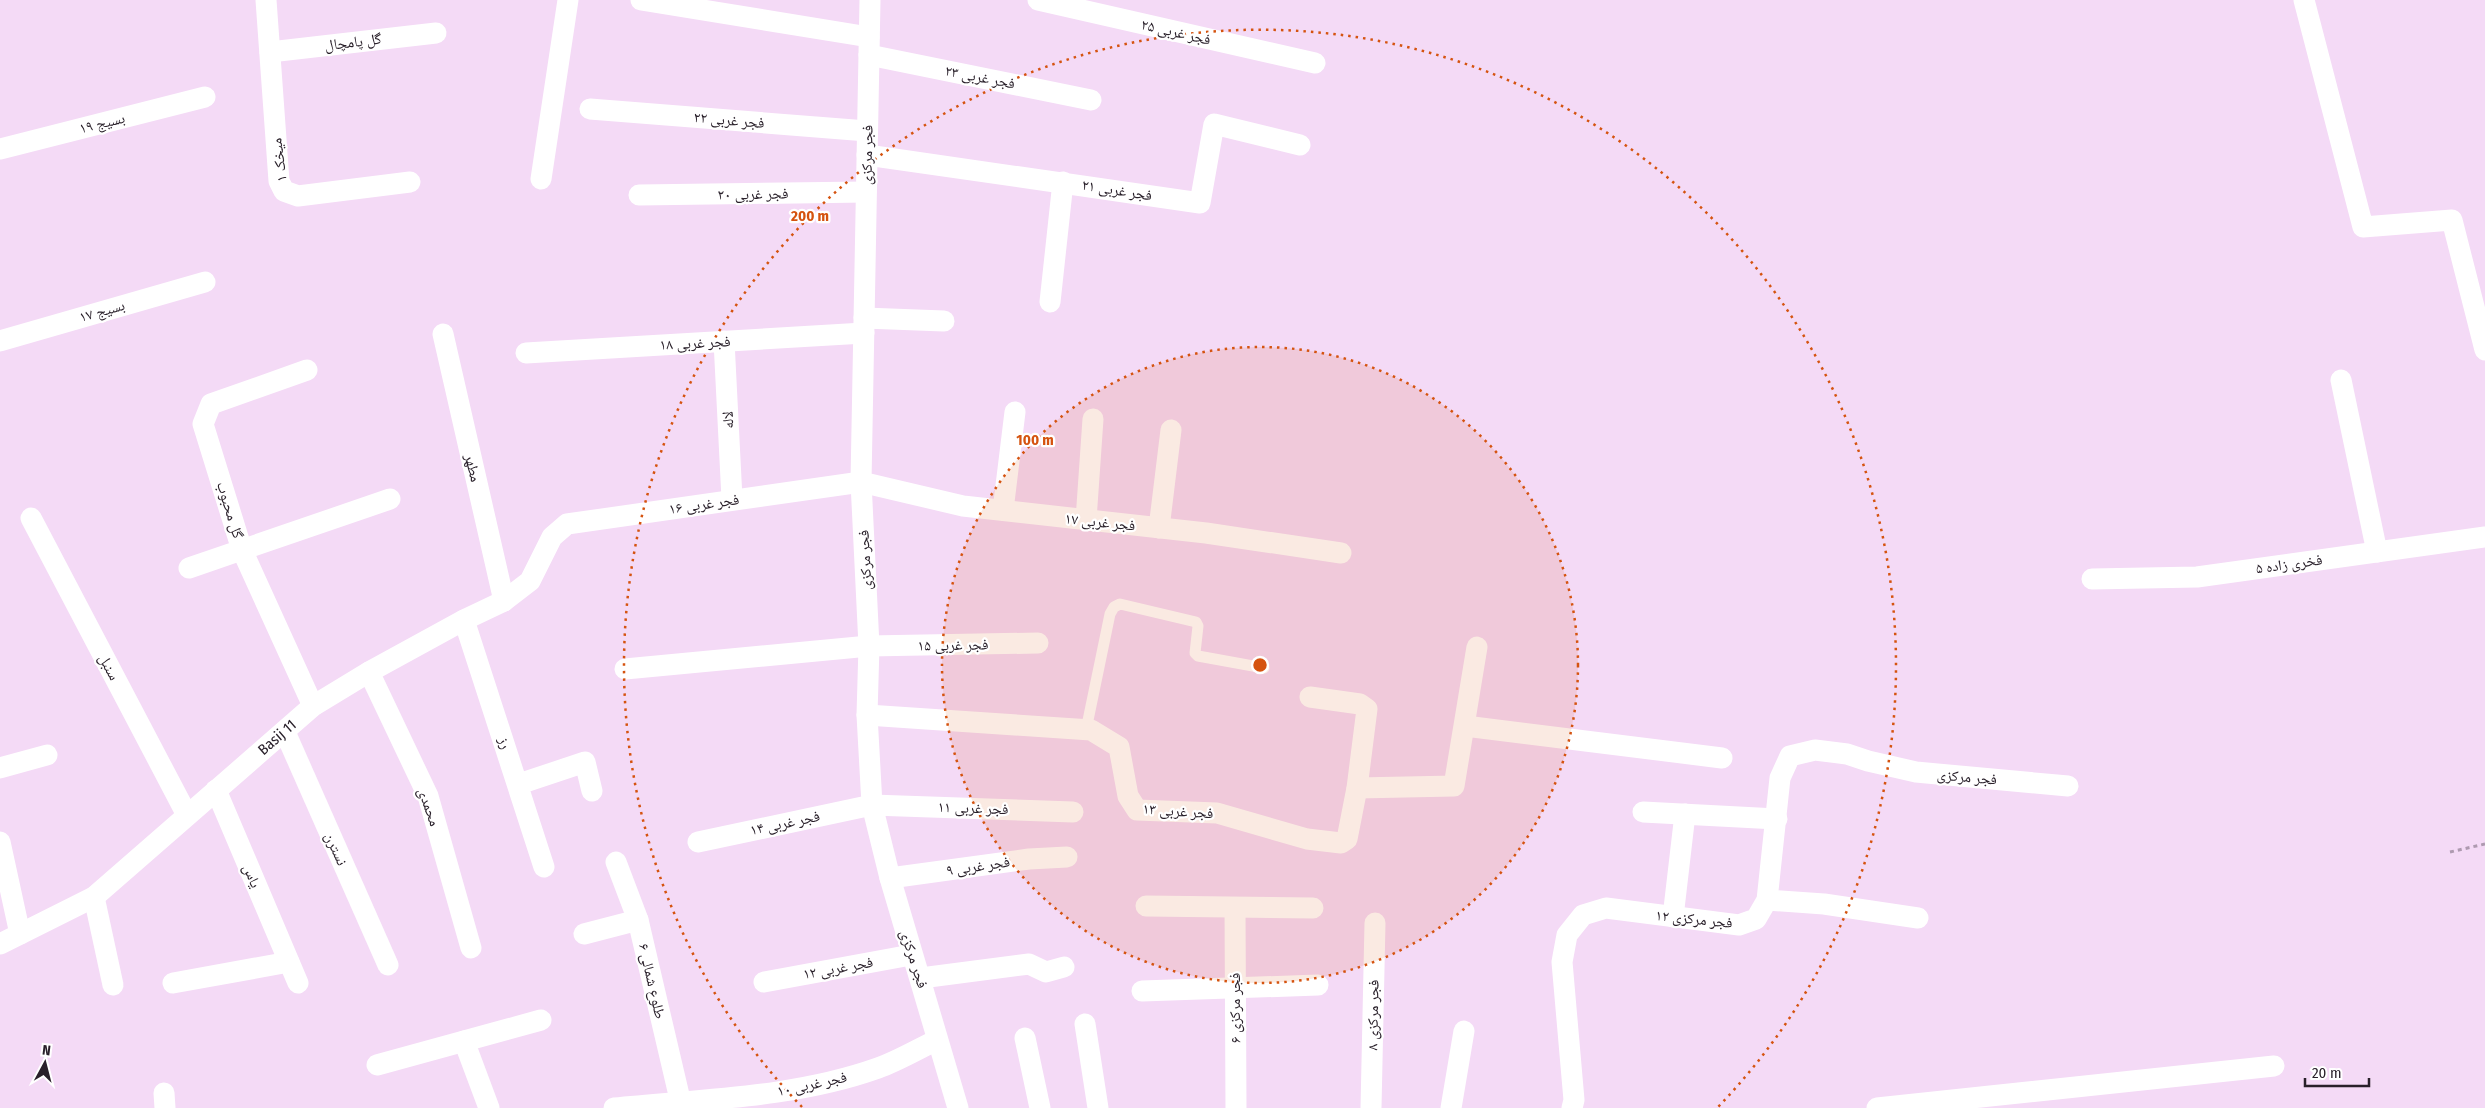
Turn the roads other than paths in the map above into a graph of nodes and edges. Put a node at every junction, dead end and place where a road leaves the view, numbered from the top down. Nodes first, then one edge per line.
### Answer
1 (266, 0) edge
2 (568, 0) edge
3 (641, 0) edge
4 (870, 0) edge
5 (1038, 0) edge
6 (2304, 0) edge
7 (436, 32) dead end
8 (869, 46) junction
9 (270, 52) junction
10 (1315, 63) dead end
11 (205, 97) dead end
12 (1091, 100) dead end
13 (590, 109) dead end
14 (867, 131) junction
15 (1300, 145) dead end
16 (0, 149) edge
17 (867, 155) junction
18 (541, 179) dead end
19 (410, 182) dead end
20 (1063, 182) junction
21 (866, 192) junction
22 (639, 196) dead end
23 (205, 282) dead end
24 (1050, 302) dead end
25 (944, 321) dead end
26 (864, 325) junction
27 (443, 334) dead end
28 (0, 341) edge
29 (724, 341) junction
30 (2485, 350) edge
31 (526, 353) dead end
32 (307, 370) dead end
33 (2341, 380) dead end
34 (1015, 412) dead end
35 (1093, 419) dead end
36 (1171, 430) dead end
37 (861, 482) junction
38 (390, 499) dead end
39 (732, 499) junction
40 (1003, 510) junction
41 (31, 518) dead end
42 (1086, 520) junction
43 (1160, 528) junction
44 (552, 537) joint
45 (2485, 537) edge
46 (242, 550) junction
47 (2377, 552) junction
48 (1341, 553) dead end
49 (189, 568) dead end
50 (2092, 579) dead end
51 (504, 602) junction
52 (464, 620) junction
53 (1038, 643) dead end
54 (869, 646) junction
55 (1476, 647) dead end
56 (1264, 668) dead end
57 (625, 669) dead end
58 (369, 672) junction
59 (1310, 697) dead end
60 (313, 706) junction
61 (867, 715) junction
62 (1465, 726) junction
63 (1086, 730) junction
64 (285, 732) junction
65 (48, 755) dead end
66 (1722, 758) dead end
67 (1868, 761) joint
68 (0, 768) edge
69 (519, 784) junction
70 (2068, 786) dead end
71 (1357, 788) junction
72 (216, 790) junction
73 (592, 790) dead end
74 (872, 805) junction
75 (1073, 812) dead end
76 (1642, 812) dead end
77 (1685, 814) junction
78 (187, 815) junction
79 (1777, 818) junction
80 (0, 842) edge
81 (698, 842) dead end
82 (1067, 857) dead end
83 (616, 862) dead end
84 (544, 867) dead end
85 (890, 878) junction
86 (94, 896) junction
87 (1767, 900) junction
88 (1146, 906) dead end
89 (1235, 908) junction
90 (1312, 908) dead end
91 (1673, 917) junction
92 (1918, 918) dead end
93 (638, 920) junction
94 (1375, 923) dead end
95 (20, 934) junction
96 (584, 934) dead end
97 (0, 944) edge
98 (471, 948) dead end
99 (912, 955) junction
100 (289, 962) junction
101 (388, 965) dead end
102 (1064, 967) dead end
103 (921, 978) junction
104 (764, 982) dead end
105 (174, 983) dead end
106 (298, 983) dead end
107 (1318, 984) dead end
108 (113, 985) dead end
109 (1235, 987) junction
110 (1142, 991) dead end
111 (541, 1020) dead end
112 (1085, 1024) dead end
113 (1464, 1031) dead end
114 (1025, 1038) dead end
115 (937, 1040) junction
116 (464, 1041) junction
117 (377, 1065) dead end
118 (2274, 1066) dead end
119 (681, 1105) edge
120 (490, 1108) edge
121 (614, 1108) edge
122 (958, 1108) edge
123 (1040, 1108) edge
124 (1098, 1108) edge
125 (1236, 1108) edge
126 (1371, 1108) edge
127 (1451, 1108) edge
128 (1572, 1108) edge
129 (1877, 1108) edge

1 - 9 street, میخک ۱
2 - 18 street
3 - 8 street, فجر غربی ۲۳
4 - 8 street, فجر مرکزی
5 - 10 street, فجر غربی ۲۵
6 - 30 street
7 - 9 street, گل پامچال
8 - 12 street, فجر غربی ۲۳
8 - 14 street, فجر مرکزی
9 - 19 street, میخک ۱
11 - 16 street, بسیج ۱۹
13 - 14 street, فجر غربی ۲۲
14 - 17 street, فجر مرکزی
15 - 20 street, فجر غربی ۲۱
17 - 20 street, فجر غربی ۲۱
17 - 21 street, فجر مرکزی
20 - 24 street
21 - 22 street, فجر غربی ۲۰
21 - 26 street, فجر مرکزی
23 - 28 street, بسیج ۱۷
25 - 26 street, فجر غربی ۱۸
26 - 29 street, فجر غربی ۱۸
26 - 37 street, فجر مرکزی
27 - 51 street, مطهر
29 - 31 street, فجر غربی ۱۸
29 - 39 street, لاله
32 - 46 street, گل محبوب
33 - 47 street
34 - 40 street
35 - 42 street
36 - 43 street
37 - 39 street, فجر غربی ۱۶
37 - 40 street, فجر غربی ۱۷
37 - 54 street, فجر مرکزی
38 - 46 street
39 - 44 street, فجر غربی ۱۶
40 - 42 street, فجر غربی ۱۷
41 - 78 street, سنبل
42 - 43 street, فجر غربی ۱۷
43 - 48 street, فجر غربی ۱۷
44 - 51 street, Basij 11
45 - 47 street, فخری زاده ۵
46 - 49 street
46 - 60 street, گل محبوب
47 - 50 street, فخری زاده ۵
51 - 52 street, Basij 11
52 - 58 street, Basij 11
52 - 69 street, رز
53 - 54 street, فجر غربی ۱۵
54 - 57 street, فجر غربی ۱۵
54 - 61 street, فجر مرکزی
55 - 62 street
56 - 63 lane
58 - 60 street, Basij 11
58 - 98 street, محمدی
59 - 71 street, فجر غربی ۱۳
60 - 64 street, Basij 11
61 - 63 street, فجر غربی ۱۳
61 - 74 street, فجر مرکزی
62 - 66 street
62 - 71 street
63 - 71 street, فجر غربی ۱۳
64 - 72 street, Basij 11
64 - 101 street, نسترن
65 - 68 street
67 - 70 street, فجر مرکزی
67 - 79 street, فجر مرکزی ۱۲
69 - 73 street
69 - 84 street, رز
72 - 78 street, Basij 11
72 - 100 street, یاس
74 - 75 street, فجر غربی ۱۱
74 - 81 street, فجر غربی ۱۴
74 - 85 street, فجر مرکزی
76 - 77 street
77 - 79 street
77 - 91 street
78 - 86 street, Basij 11
79 - 87 street, فجر مرکزی ۱۲
80 - 95 street
82 - 85 street, فجر غربی ۹
83 - 93 street, طلوع شمالی ۶
85 - 99 street, فجر مرکزی
86 - 95 street, Basij 11
86 - 108 street
87 - 91 street, فجر مرکزی ۱۲
87 - 92 street
88 - 89 street
89 - 90 street
89 - 109 street, فجر مرکزی ۶
91 - 128 street, فجر مرکزی ۱۲
93 - 96 street
93 - 119 street, طلوع شمالی ۶
94 - 126 street, فجر مرکزی ۸
95 - 97 street, Basij 11
99 - 103 street, فجر مرکزی
99 - 104 street, فجر غربی ۱۲
100 - 105 street
100 - 106 street, یاس
102 - 103 street
103 - 115 street, فجر مرکزی
107 - 109 street
109 - 110 street
109 - 125 street, فجر مرکزی ۶
111 - 116 street
112 - 124 street
113 - 127 street
114 - 123 street
115 - 119 street, فجر غربی ۱۰
115 - 122 street, فجر مرکزی
116 - 117 street
116 - 120 street
118 - 129 street
119 - 121 street, فجر غربی ۱۰

